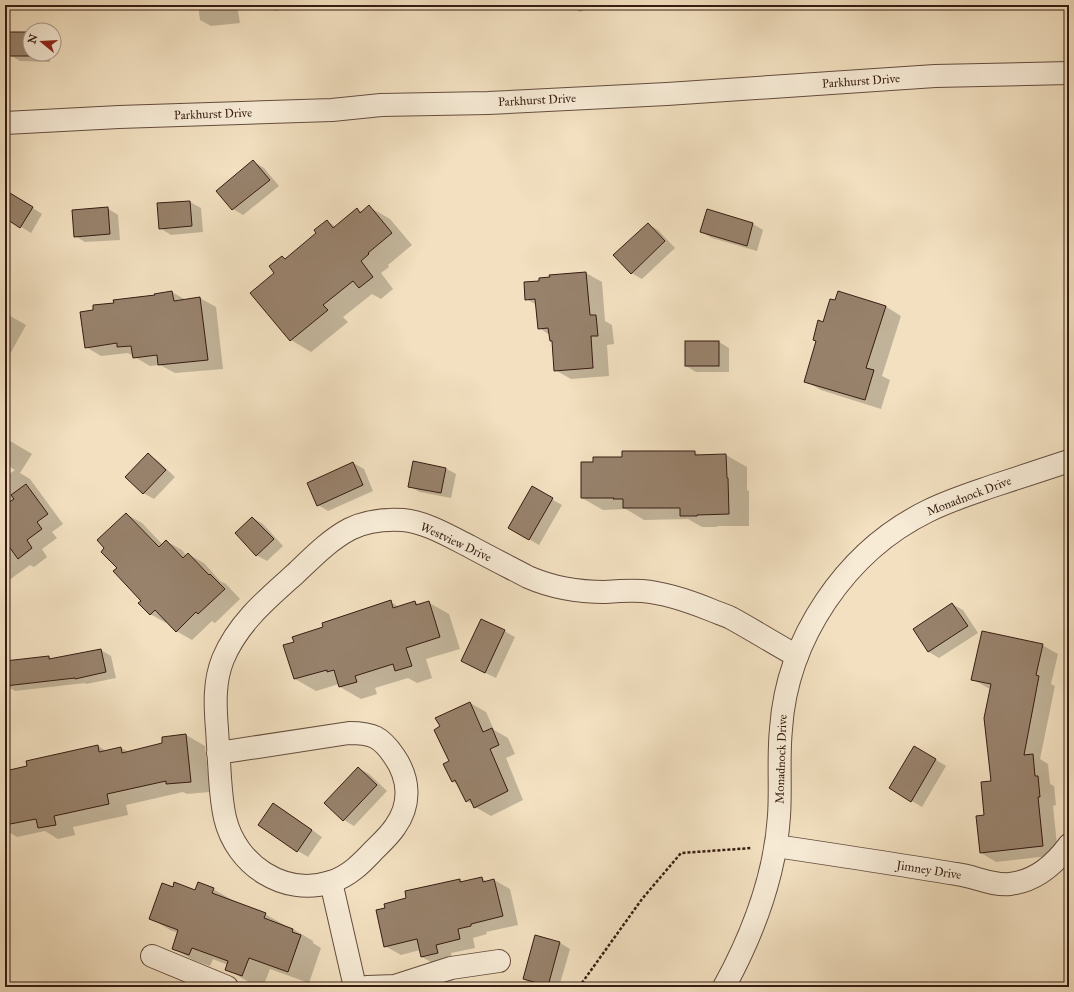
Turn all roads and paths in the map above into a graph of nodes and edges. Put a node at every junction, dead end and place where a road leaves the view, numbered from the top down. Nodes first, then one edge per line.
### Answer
1 (1069, 73) edge
2 (5, 124) edge
3 (1069, 461) edge
4 (797, 656) junction
5 (218, 753) junction
6 (1069, 845) edge
7 (776, 846) junction
8 (331, 882) junction
9 (152, 956) dead end
10 (499, 961) dead end
11 (227, 987) edge
12 (355, 987) edge
13 (367, 987) edge
14 (579, 987) edge
15 (724, 987) edge

1 - 2 street, Parkhurst Drive
3 - 4 street, Monadnock Drive
4 - 5 street, Westview Drive
4 - 7 street, Monadnock Drive
5 - 8 street, Westview Drive
5 - 8 street, Westview Drive
6 - 7 street, Jimney Drive
7 - 14 path
7 - 15 street, Monadnock Drive
8 - 12 street
9 - 11 street
10 - 13 street

